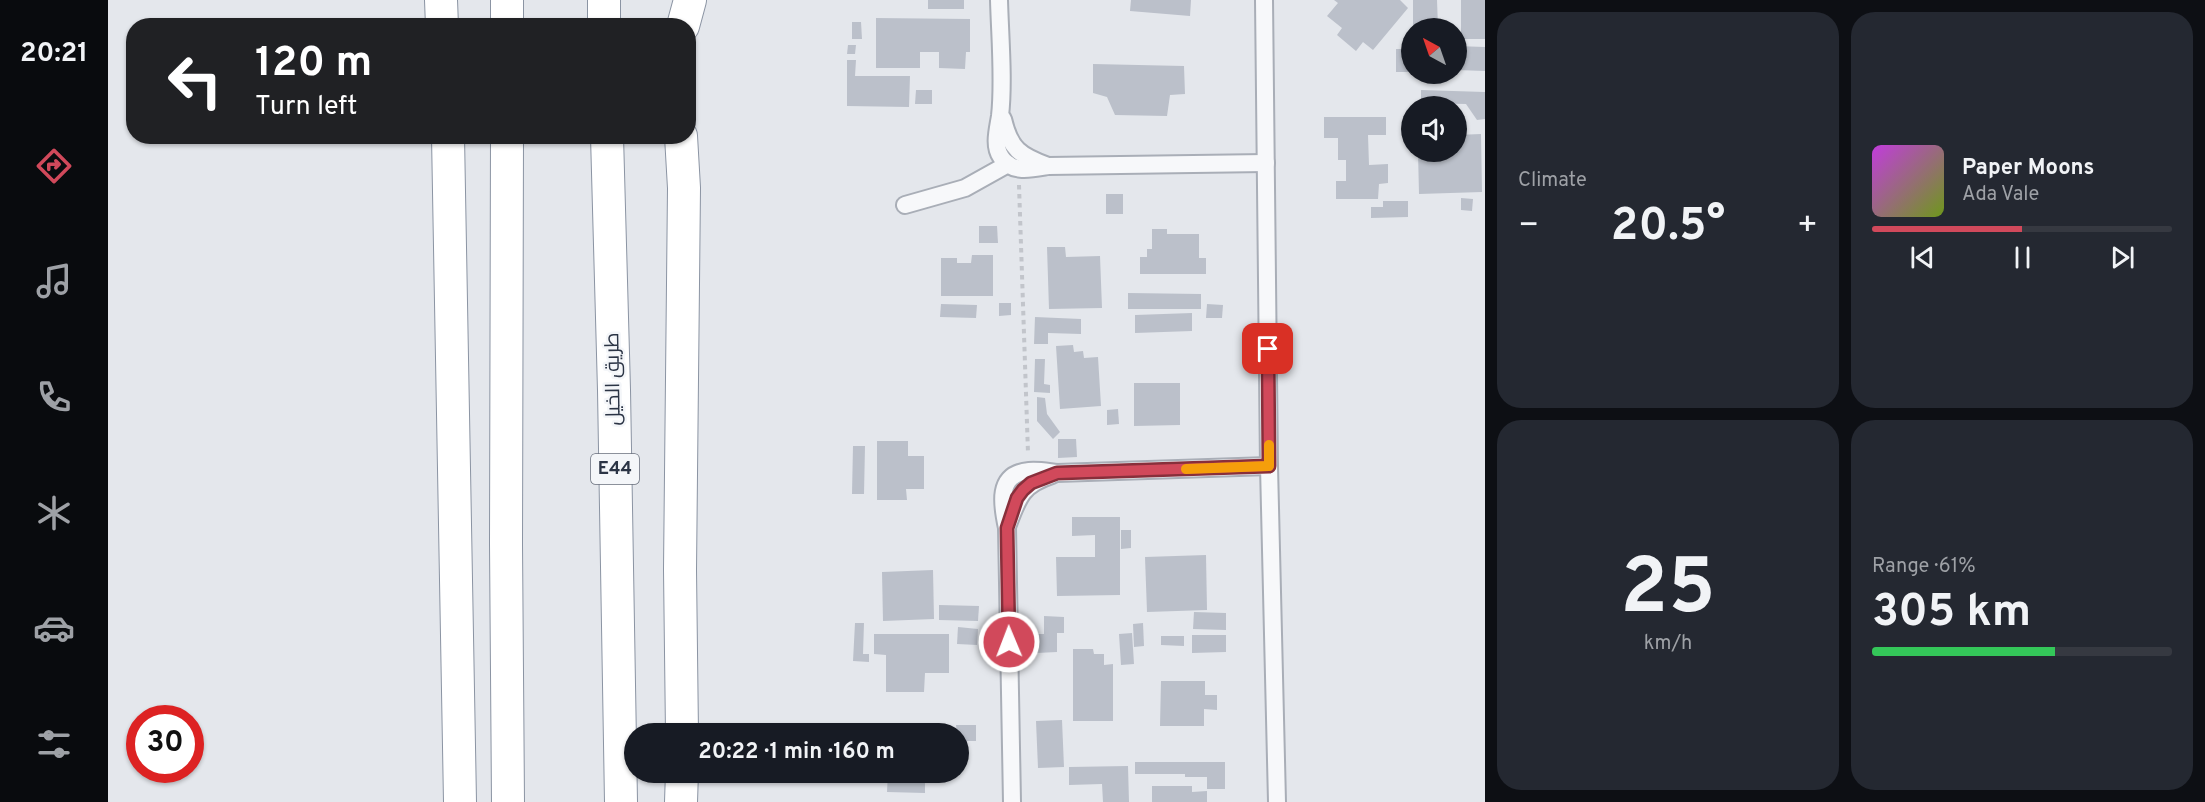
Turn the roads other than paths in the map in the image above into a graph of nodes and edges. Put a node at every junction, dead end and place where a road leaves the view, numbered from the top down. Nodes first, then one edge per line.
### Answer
1 (441, 0) edge
2 (507, 0) edge
3 (604, 0) edge
4 (676, 0) edge
5 (690, 0) edge
6 (999, 0) edge
7 (1264, 0) edge
8 (442, 18) edge
9 (507, 18) edge
10 (604, 18) edge
11 (677, 18) edge
12 (685, 18) edge
13 (1001, 110) junction
14 (448, 144) edge
15 (507, 144) edge
16 (608, 144) edge
17 (681, 144) edge
18 (1266, 163) junction
19 (1048, 166) junction
20 (1013, 167) junction
21 (905, 205) dead end
22 (1269, 466) junction
23 (1057, 473) junction
24 (1007, 528) junction
25 (682, 723) edge
26 (682, 783) edge
27 (460, 802) edge
28 (508, 802) edge
29 (621, 802) edge
30 (681, 802) edge
31 (1012, 802) edge
32 (1277, 802) edge

1 - 8 highway
2 - 9 highway
3 - 10 highway
4 - 11 highway
5 - 12 highway
6 - 13 street
7 - 18 street
13 - 19 street
13 - 20 street
14 - 27 highway
15 - 28 highway
16 - 29 highway, طريق الخيل / E44
17 - 25 highway
18 - 19 street
18 - 22 street
19 - 20 street
20 - 21 street
22 - 23 street
22 - 32 street
23 - 24 street
23 - 24 street
24 - 31 street
26 - 30 highway

